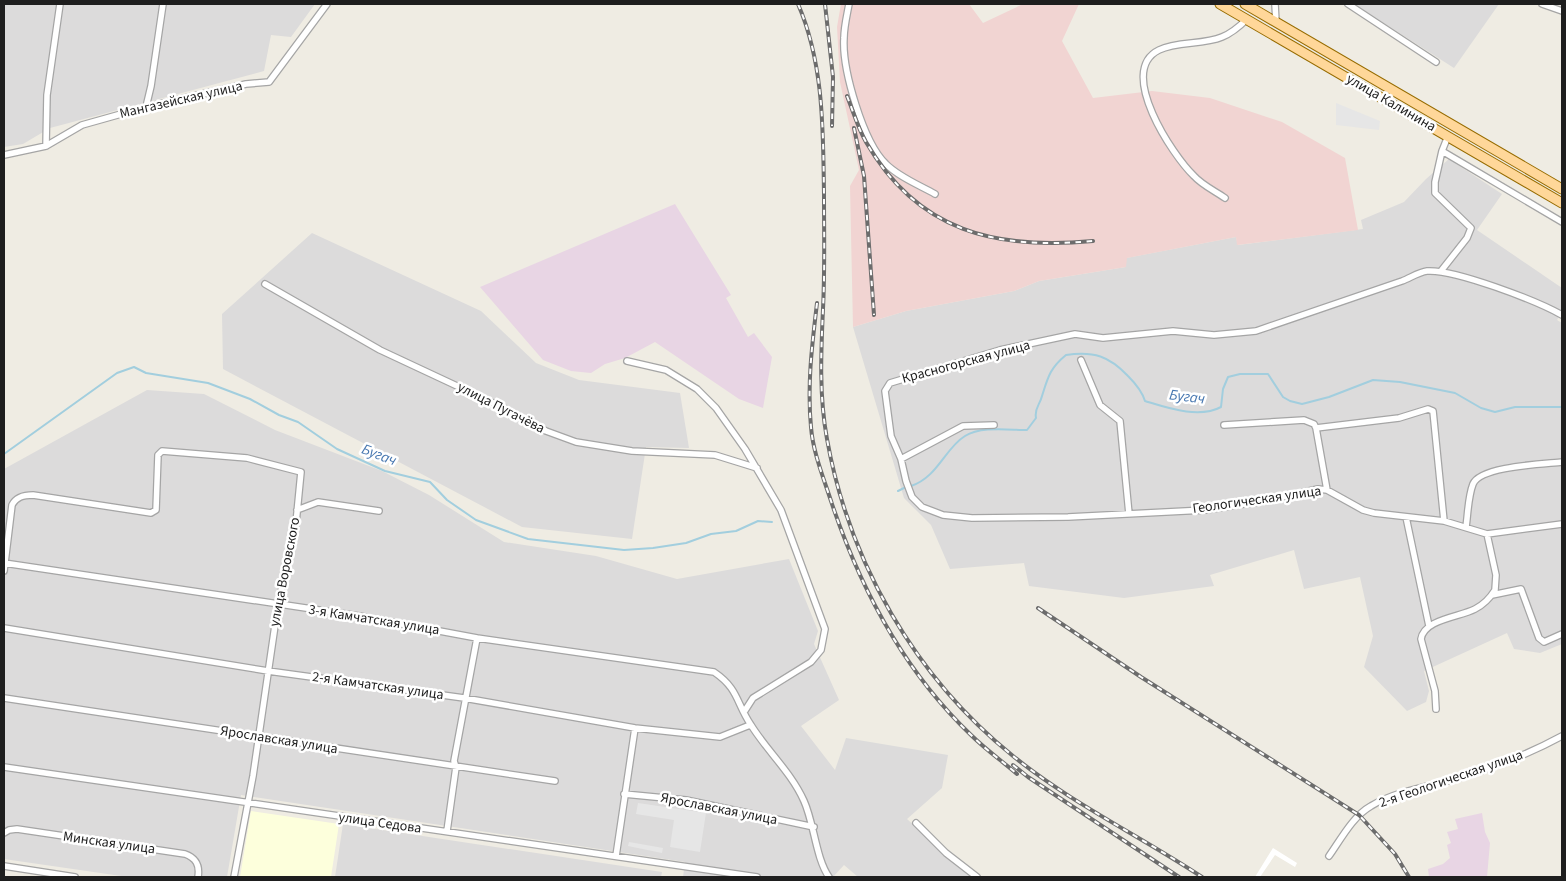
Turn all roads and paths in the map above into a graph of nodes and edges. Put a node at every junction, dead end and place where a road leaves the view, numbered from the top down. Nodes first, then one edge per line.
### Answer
1 (60, 4) edge
2 (163, 4) edge
3 (328, 4) edge
4 (849, 4) edge
5 (1220, 4) edge
6 (1245, 4) edge
7 (1275, 4) edge
8 (1348, 4) edge
9 (1542, 4) edge
10 (1562, 11) edge
11 (1247, 20) junction
12 (1276, 22) junction
13 (1436, 62) dead end
14 (1353, 67) junction
15 (1347, 77) junction
16 (1391, 89) junction
17 (1385, 99) junction
18 (146, 106) junction
19 (1448, 136) junction
20 (46, 146) junction
21 (1442, 151) junction
22 (4, 155) edge
23 (1562, 189) edge
24 (935, 194) dead end
25 (1225, 198) dead end
26 (1562, 203) edge
27 (1562, 222) edge
28 (1441, 271) junction
29 (264, 284) dead end
30 (1562, 315) edge
31 (1081, 360) dead end
32 (627, 361) dead end
33 (994, 425) dead end
34 (1224, 425) dead end
35 (1316, 428) junction
36 (901, 459) junction
37 (1562, 462) edge
38 (757, 468) junction
39 (1327, 490) junction
40 (297, 510) junction
41 (379, 511) dead end
42 (1129, 514) junction
43 (943, 515) joint
44 (1406, 517) junction
45 (1444, 521) junction
46 (1562, 524) edge
47 (1466, 527) junction
48 (1487, 534) junction
49 (4, 563) edge
50 (4, 571) edge
51 (1492, 595) junction
52 (278, 605) junction
53 (1428, 626) junction
54 (4, 628) edge
55 (1562, 634) edge
56 (477, 638) junction
57 (268, 671) junction
58 (4, 698) edge
59 (464, 698) junction
60 (1436, 709) dead end
61 (744, 712) junction
62 (750, 724) junction
63 (635, 728) junction
64 (1562, 736) edge
65 (258, 737) junction
66 (456, 767) junction
67 (4, 768) edge
68 (555, 781) dead end
69 (624, 794) junction
70 (248, 802) junction
71 (916, 823) dead end
72 (814, 827) junction
73 (447, 831) junction
74 (4, 833) edge
75 (616, 856) junction
76 (1329, 856) dead end
77 (4, 866) edge
78 (75, 877) edge
79 (198, 877) edge
80 (234, 877) edge
81 (757, 877) edge
82 (829, 877) edge
83 (977, 877) edge

1 - 20 street
2 - 18 street
3 - 18 street, Мангазейская улица
4 - 24 street
5 - 11 main road, улица Калинина
6 - 12 main road, улица Калинина
7 - 12 street
8 - 13 street
9 - 10 street
11 - 15 main road, улица Калинина
11 - 25 street
12 - 14 main road, улица Калинина
14 - 15 main road
14 - 16 main road, улица Калинина
15 - 17 main road, улица Калинина
16 - 17 main road
16 - 23 main road, улица Калинина
17 - 19 main road, улица Калинина
18 - 20 street, Мангазейская улица
19 - 21 street
19 - 26 main road, улица Калинина
20 - 22 street, Мангазейская улица
21 - 27 street
21 - 28 street
28 - 30 street, Красногорская улица
28 - 36 street, Красногорская улица
29 - 38 street, улица Пугачёва
31 - 42 street
32 - 38 street
33 - 36 street
34 - 35 street
35 - 39 street
35 - 45 street
36 - 43 street, Красногорская улица
37 - 47 street
38 - 61 street
39 - 42 street, Геологическая улица
39 - 44 street, Геологическая улица
40 - 41 street
40 - 49 street, улица Воровского
40 - 52 street, улица Воровского
42 - 43 street, Геологическая улица
44 - 45 street, Геологическая улица
44 - 53 street
45 - 47 street, Геологическая улица
46 - 48 street, Геологическая улица
47 - 48 street, Геологическая улица
48 - 51 street
49 - 50 street
49 - 52 street, 3-я Камчатская улица
51 - 53 street
51 - 55 street
52 - 56 street, 3-я Камчатская улица
52 - 57 street, улица Воровского
53 - 60 street
54 - 57 street, 2-я Камчатская улица
56 - 59 street
56 - 61 street, 3-я Камчатская улица
57 - 59 street, 2-я Камчатская улица
57 - 65 street, улица Воровского
58 - 65 street, Ярославская улица
59 - 63 street, 2-я Камчатская улица
59 - 66 street
61 - 62 street
62 - 63 street, 2-я Камчатская улица
62 - 72 street
63 - 69 street
64 - 76 street, 2-я Геологическая улица
65 - 66 street, Ярославская улица
65 - 70 street, улица Воровского
66 - 68 street, Ярославская улица
66 - 73 street
67 - 70 street, улица Седова
69 - 72 street, Ярославская улица
69 - 75 street
70 - 73 street, улица Седова
70 - 80 street, улица Воровского
71 - 83 street
72 - 82 street
73 - 75 street, улица Седова
74 - 79 street, Минская улица
75 - 81 street, улица Седова
77 - 78 street

